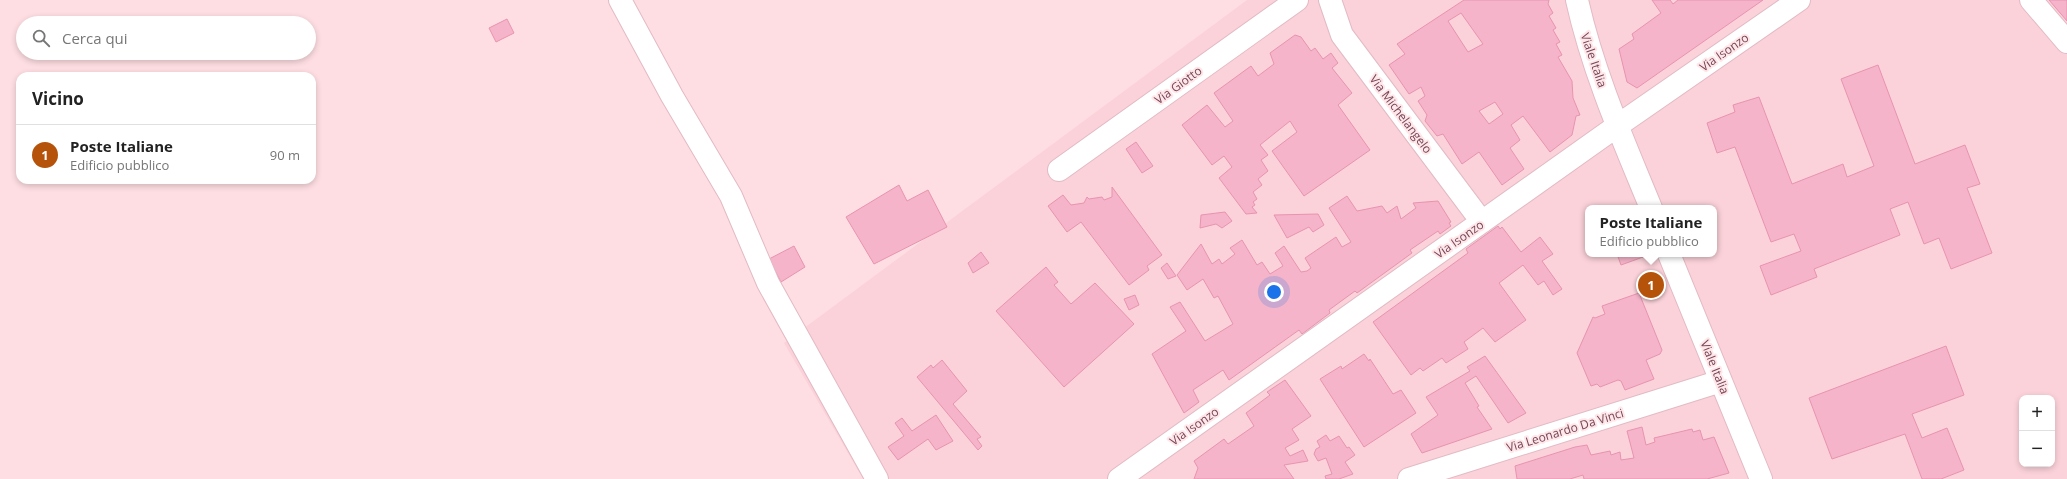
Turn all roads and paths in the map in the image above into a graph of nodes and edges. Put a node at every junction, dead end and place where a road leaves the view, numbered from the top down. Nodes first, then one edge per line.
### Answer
1 (620, 0) edge
2 (1296, 0) edge
3 (1330, 0) edge
4 (1577, 0) edge
5 (1799, 0) edge
6 (2031, 0) edge
7 (2067, 42) edge
8 (1618, 126) junction
9 (1059, 170) dead end
10 (1650, 205) edge
11 (1482, 222) junction
12 (1670, 257) edge
13 (1721, 381) junction
14 (877, 479) edge
15 (1119, 479) edge
16 (1409, 479) edge
17 (1761, 479) edge

1 - 14 street
2 - 9 street, Via Giotto
3 - 11 street, Via Michelangelo
4 - 8 street, Viale Italia
5 - 8 street, Via Isonzo
6 - 7 street
8 - 10 street, Viale Italia
8 - 11 street, Via Isonzo
11 - 15 street, Via Isonzo
12 - 13 street, Viale Italia
13 - 16 street, Via Leonardo Da Vinci
13 - 17 street, Viale Italia

